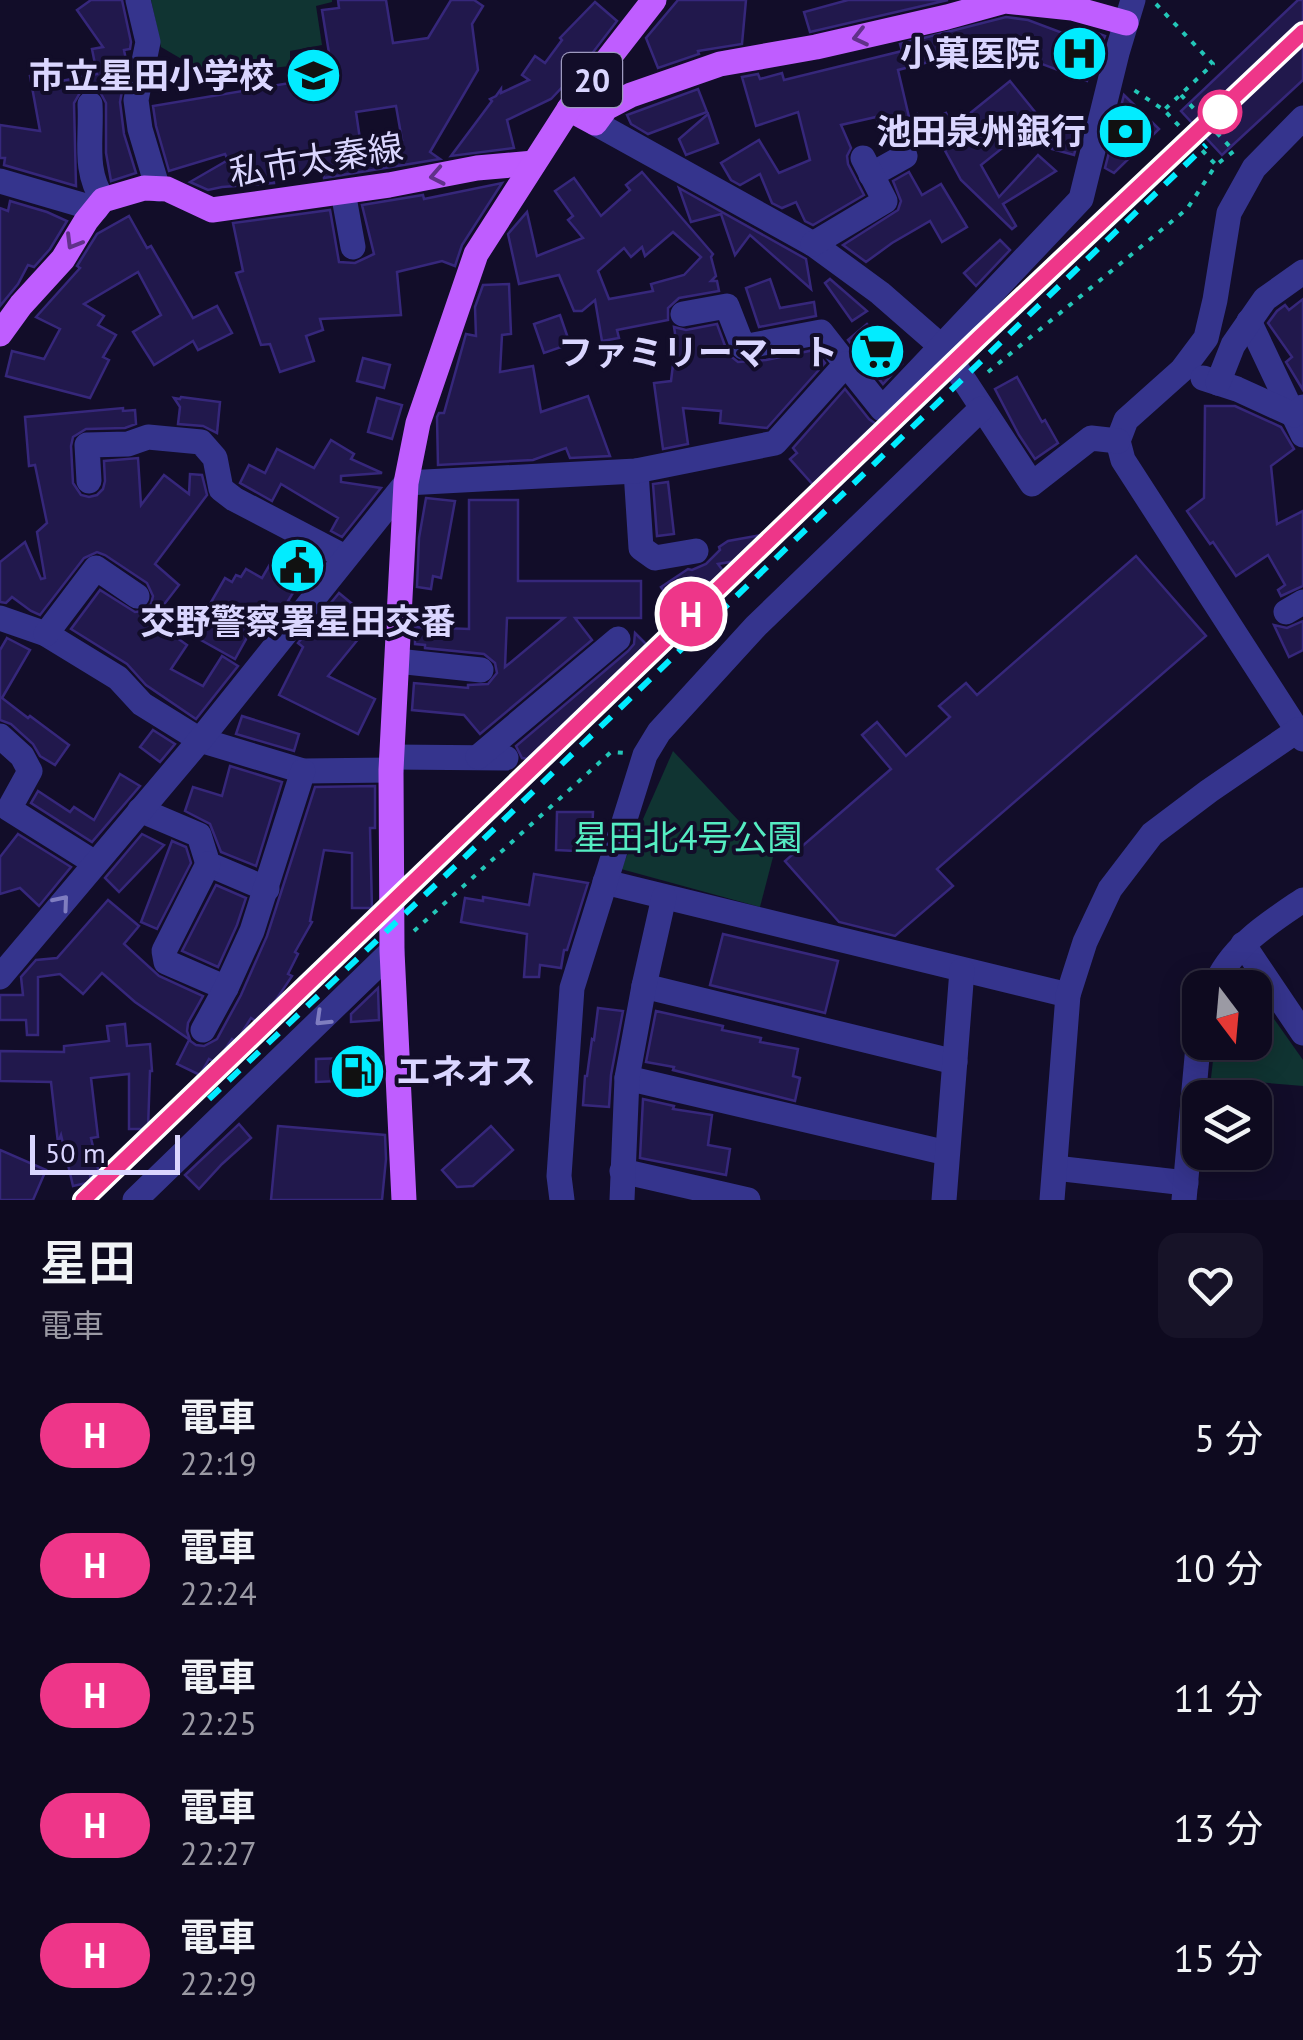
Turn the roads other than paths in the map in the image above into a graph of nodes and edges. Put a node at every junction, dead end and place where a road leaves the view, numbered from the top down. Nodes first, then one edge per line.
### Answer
1 (138, 0) edge
2 (654, 0) edge
3 (1130, 11) edge
4 (90, 104) dead end
5 (568, 110) junction
6 (1303, 118) edge
7 (595, 123) junction
8 (905, 156) dead end
9 (534, 163) junction
10 (0, 181) edge
11 (158, 189) junction
12 (342, 192) junction
13 (100, 205) junction
14 (813, 244) junction
15 (353, 247) dead end
16 (1303, 272) edge
17 (683, 314) dead end
18 (1250, 321) junction
19 (0, 334) edge
20 (943, 348) junction
21 (846, 364) junction
22 (1182, 370) junction
23 (1218, 383) junction
24 (975, 398) junction
25 (1300, 419) edge
26 (1118, 440) junction
27 (636, 472) junction
28 (89, 481) dead end
29 (406, 482) junction
30 (696, 551) dead end
31 (345, 557) junction
32 (128, 581) dead end
33 (0, 618) edge
34 (46, 634) junction
35 (618, 639) dead end
36 (397, 661) junction
37 (481, 670) dead end
38 (2, 729) edge
39 (1300, 734) edge
40 (200, 740) junction
41 (478, 757) junction
42 (506, 758) dead end
43 (392, 763) junction
44 (303, 771) junction
45 (140, 810) junction
46 (95, 863) junction
47 (208, 864) junction
48 (605, 882) junction
49 (266, 889) junction
50 (664, 898) junction
51 (1303, 900) edge
52 (1243, 944) junction
53 (392, 951) junction
54 (962, 970) junction
55 (1223, 970) edge
56 (0, 977) edge
57 (644, 986) junction
58 (226, 988) junction
59 (1068, 995) junction
60 (203, 1030) dead end
61 (1303, 1033) edge
62 (1197, 1060) edge
63 (955, 1062) junction
64 (627, 1078) junction
65 (947, 1153) junction
66 (1055, 1168) junction
67 (622, 1171) junction
68 (1185, 1192) edge
69 (135, 1200) edge
70 (404, 1200) edge
71 (562, 1200) edge
72 (622, 1200) edge
73 (748, 1200) edge
74 (944, 1200) edge
75 (1052, 1200) edge

1 - 11 street
2 - 5 main road, 20
3 -> 7 main road
3 - 20 street
4 - 13 street
5 - 7 main road
5 - 9 main road, 20
6 - 22 street
7 - 14 street
8 - 14 street
9 -> 12 main road, 私市太秦線
9 - 29 main road, 20
10 - 13 street
11 - 12 main road, 私市太秦線
11 - 13 main road
12 - 15 street
13 -> 19 main road
14 - 20 street
16 - 18 street
17 - 21 street
18 - 23 street
18 - 25 street
20 - 21 street
20 - 24 street
21 - 27 street
22 - 23 street
22 - 26 street
23 - 25 street
24 - 26 street
24 - 48 street
26 - 39 street
27 - 29 street
27 - 30 street
28 - 31 street
29 - 31 street
29 - 36 main road, 20
31 - 40 street
32 - 34 street
33 - 34 street
34 - 40 street
35 - 41 street
36 - 37 street
36 - 43 main road, 20
38 - 46 street
39 - 59 street
40 - 44 street
40 - 45 street
41 - 42 street
41 - 43 street
43 - 44 street
43 - 53 main road, 20
44 - 49 street
45 - 46 street
45 - 47 street
56 -> 46 street
47 - 49 street
47 - 58 street
48 - 50 street
48 - 71 street
49 - 58 street
50 - 54 street
50 - 57 street
51 - 52 street
52 - 55 street
52 - 61 street
53 -> 69 street
53 - 70 main road, 20
54 - 59 street
54 - 63 street
57 - 63 street
57 - 64 street
58 - 60 street
59 - 66 street
62 - 68 street
63 - 65 street
64 - 65 street
64 - 67 street
65 - 74 street
66 - 68 street
66 - 75 street
67 - 72 street
67 - 73 street

